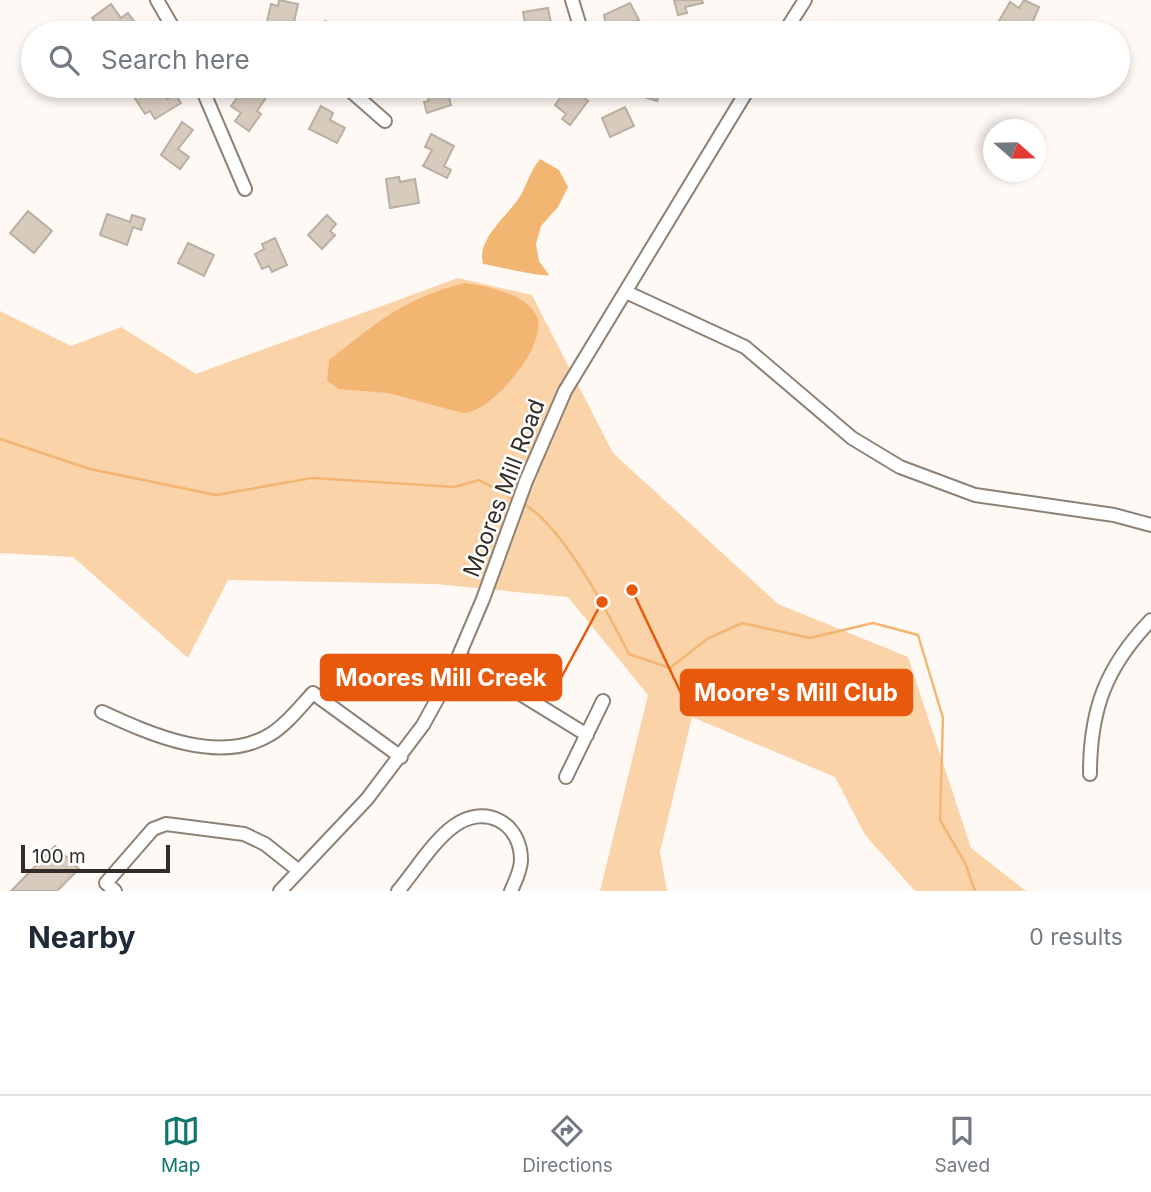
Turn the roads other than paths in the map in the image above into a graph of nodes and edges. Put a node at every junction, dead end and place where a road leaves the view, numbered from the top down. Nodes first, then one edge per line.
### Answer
1 (157, 0) edge
2 (572, 0) edge
3 (805, 0) edge
4 (169, 21) edge
5 (578, 21) edge
6 (792, 21) edge
7 (206, 98) edge
8 (359, 98) edge
9 (743, 98) edge
10 (385, 121) dead end
11 (245, 189) dead end
12 (626, 292) junction
13 (1151, 525) edge
14 (1151, 620) edge
15 (459, 656) junction
16 (603, 701) dead end
17 (102, 712) dead end
18 (587, 735) junction
19 (401, 757) junction
20 (1090, 774) dead end
21 (566, 777) dead end
22 (299, 871) junction
23 (115, 891) edge
24 (280, 891) edge
25 (398, 891) edge
26 (511, 891) edge

1 - 4 street
2 - 5 street
3 - 6 street
7 - 11 street
8 - 10 street
9 - 12 street, Moores Mill Road
12 - 13 street
12 - 15 street, Moores Mill Road
14 - 20 street
15 - 18 street
15 - 19 street, Moores Mill Road
16 - 18 street
17 - 19 street
18 - 21 street
19 - 22 street, Moores Mill Road
22 - 23 street
22 - 24 street, Moores Mill Road
25 - 26 street

